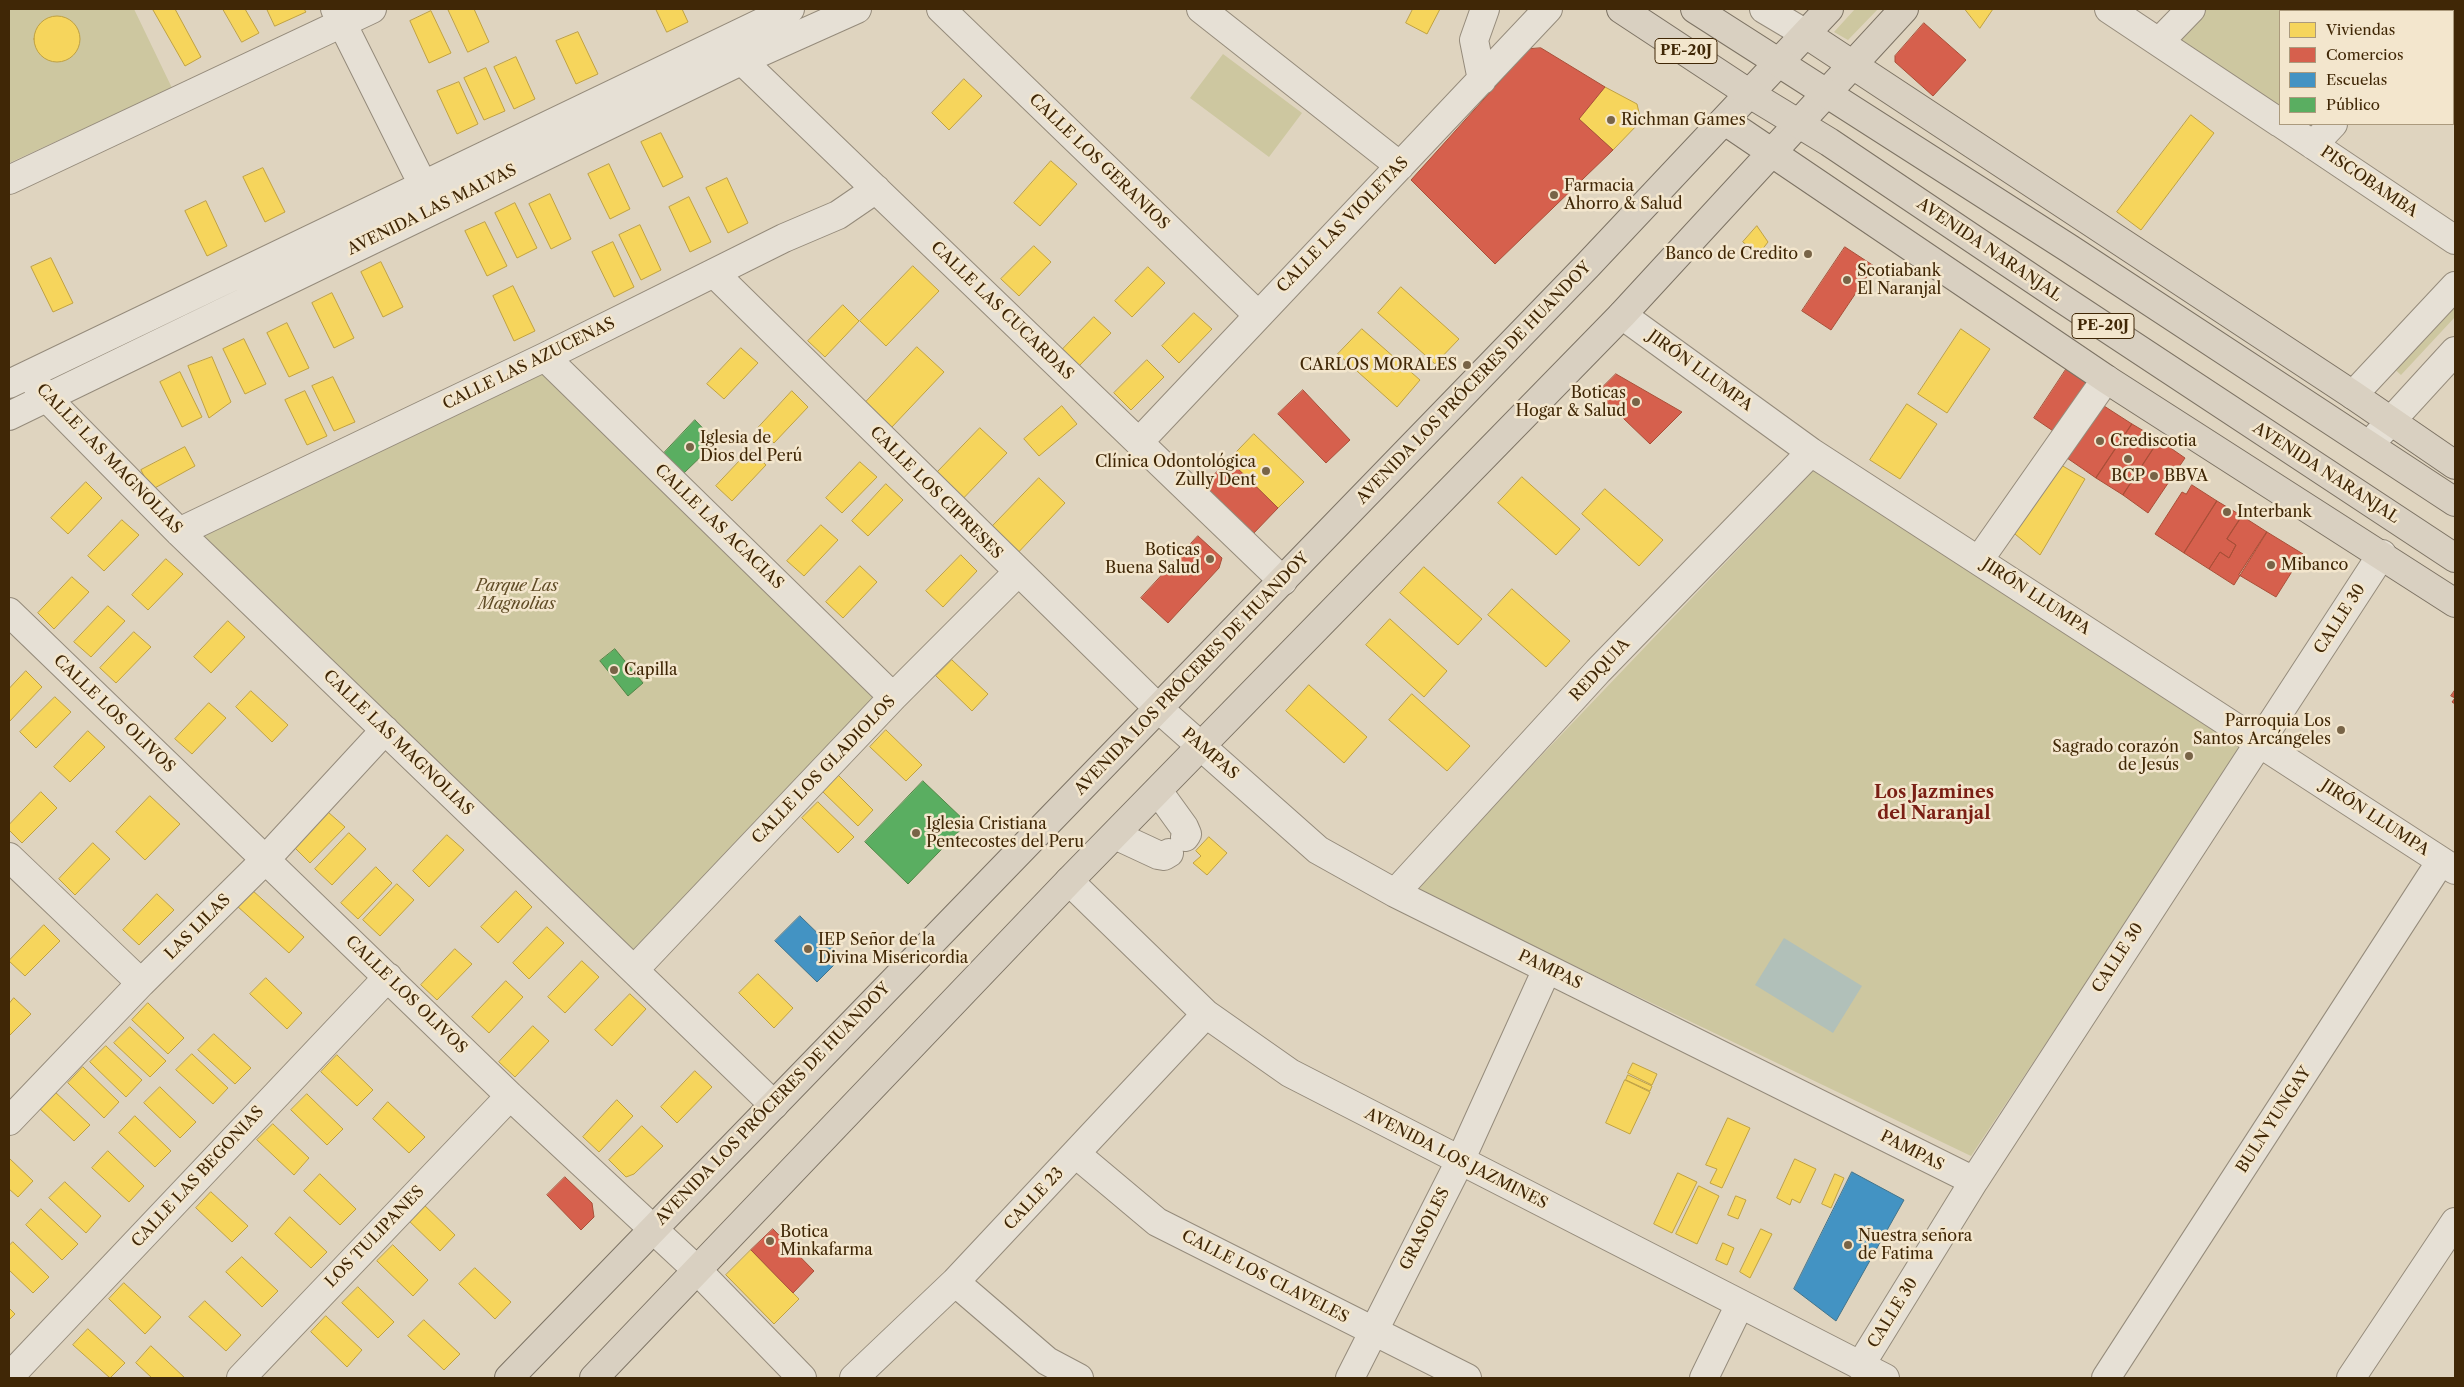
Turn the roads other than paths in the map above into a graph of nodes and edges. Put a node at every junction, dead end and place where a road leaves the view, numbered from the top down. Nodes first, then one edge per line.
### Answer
1 (372, 9) edge
2 (790, 9) edge
3 (857, 9) edge
4 (940, 9) edge
5 (1201, 9) edge
6 (1485, 9) edge
7 (1548, 9) edge
8 (1621, 9) edge
9 (1695, 9) edge
10 (1764, 9) edge
11 (1829, 9) edge
12 (1904, 9) edge
13 (2109, 9) edge
14 (2191, 9) edge
15 (338, 16) edge
16 (1806, 34) junction
17 (722, 40) junction
18 (2159, 42) junction
19 (742, 61) junction
20 (1779, 63) junction
21 (1853, 64) junction
22 (1482, 80) junction
23 (1825, 93) junction
24 (1750, 94) junction
25 (1725, 121) junction
26 (2279, 122) edge
27 (1798, 123) junction
28 (2284, 125) edge
29 (2332, 125) edge
30 (2313, 145) junction
31 (1771, 152) junction
32 (1400, 166) junction
33 (9, 180) edge
34 (876, 189) junction
35 (429, 198) junction
36 (2455, 240) edge
37 (715, 274) junction
38 (2455, 286) edge
39 (1258, 315) junction
40 (1622, 315) junction
41 (2455, 351) edge
42 (545, 357) junction
43 (19, 379) edge
44 (2106, 379) junction
45 (2353, 395) junction
46 (46, 397) junction
47 (9, 416) edge
48 (2390, 421) junction
49 (1140, 442) junction
50 (2368, 445) junction
51 (1811, 452) junction
52 (2455, 465) edge
53 (2455, 502) edge
54 (179, 532) junction
55 (2382, 554) junction
56 (2455, 558) edge
57 (1979, 560) junction
58 (1017, 573) junction
59 (1283, 580) junction
60 (2455, 603) edge
61 (9, 612) edge
62 (893, 697) junction
63 (1158, 709) junction
64 (385, 730) junction
65 (2259, 741) junction
66 (1202, 747) junction
67 (1158, 791) junction
68 (1115, 835) junction
69 (9, 857) edge
70 (265, 860) junction
71 (2448, 866) edge
72 (1069, 881) junction
73 (1395, 893) junction
74 (1547, 969) junction
75 (634, 970) junction
76 (388, 977) junction
77 (141, 983) junction
78 (1206, 1014) junction
79 (510, 1096) junction
80 (774, 1104) junction
81 (13, 1109) edge
82 (1076, 1154) junction
83 (1460, 1161) junction
84 (1974, 1182) junction
85 (2455, 1222) edge
86 (652, 1228) junction
87 (698, 1271) junction
88 (955, 1282) junction
89 (1739, 1306) junction
90 (1373, 1331) junction
91 (1860, 1366) junction
92 (9, 1377) edge
93 (241, 1378) edge
94 (509, 1378) edge
95 (594, 1378) edge
96 (802, 1378) edge
97 (854, 1378) edge
98 (1079, 1378) edge
99 (1350, 1378) edge
100 (1467, 1378) edge
101 (1704, 1378) edge
102 (1885, 1378) edge
103 (2106, 1378) edge
104 (2352, 1378) edge

1 - 15 street
2 - 17 street, AVENIDA LAS MALVAS
3 - 19 street, AVENIDA LAS MALVAS
4 - 39 street, CALLE LOS GERANIOS
5 - 32 street
6 - 22 street
7 - 22 street, CALLE LAS VIOLETAS
8 - 24 main road, AVENIDA NARANJAL / PE-20J
9 - 20 main road, PE-20J
10 - 16 street
11 - 16 main road, AVENIDA LOS PRÓCERES DE HUANDOY
12 - 21 main road
13 - 18 street, PISCOBAMBA
14 - 18 street
15 - 33 street
15 - 35 street
16 - 20 main road, AVENIDA LOS PRÓCERES DE HUANDOY
16 - 21 main road
17 - 19 street, CALLE LAS CUCARDAS
17 - 35 street, AVENIDA LAS MALVAS
18 - 26 street, PISCOBAMBA
19 - 34 street, CALLE LAS CUCARDAS
19 - 35 street, AVENIDA LAS MALVAS
20 - 23 main road, PE-20J
20 - 24 main road, AVENIDA LOS PRÓCERES DE HUANDOY
21 - 23 main road
21 - 45 main road
22 - 32 street, CALLE LAS VIOLETAS
23 - 27 main road
23 - 50 main road, PE-20J
24 - 25 main road, AVENIDA LOS PRÓCERES DE HUANDOY
24 - 27 main road, AVENIDA NARANJAL / PE-20J
25 - 31 main road
25 - 59 main road, AVENIDA LOS PRÓCERES DE HUANDOY
27 - 31 main road
27 - 56 main road, AVENIDA NARANJAL / PE-20J
28 - 30 street, PISCOBAMBA
29 - 30 street
30 - 36 street, PISCOBAMBA
31 - 40 main road
31 - 44 main road
32 - 39 street, CALLE LAS VIOLETAS
34 - 37 street, CALLE LAS AZUCENAS
34 - 49 street, CALLE LAS CUCARDAS
35 - 43 street, AVENIDA LAS MALVAS
35 - 46 street, AVENIDA LAS MALVAS
37 - 42 street, CALLE LAS AZUCENAS
37 - 58 street, CALLE LOS CIPRESES
38 - 45 street
39 - 49 street, CALLE LAS VIOLETAS
40 - 51 street, JIRÓN LLUMPA
40 - 66 main road
41 - 48 street
42 - 54 street, CALLE LAS AZUCENAS
42 - 62 street, CALLE LAS ACACIAS
43 - 46 street, CALLE LAS MAGNOLIAS
44 - 55 main road
44 - 57 street
45 - 48 main road
46 - 47 street, AVENIDA LAS MALVAS
46 - 54 street, CALLE LAS MAGNOLIAS
48 - 50 street
48 - 52 main road
49 - 59 street, CALLE LAS CUCARDAS
50 - 53 main road, PE-20J
51 - 57 street, JIRÓN LLUMPA
51 - 73 street, REDQUIA
54 - 64 street, CALLE LAS MAGNOLIAS
55 - 60 main road
55 - 65 street, CALLE 30
57 - 65 street, JIRÓN LLUMPA
58 - 62 street, CALLE LOS GLADIOLOS
58 - 63 street, CALLE LOS CIPRESES
59 - 63 main road, AVENIDA LOS PRÓCERES DE HUANDOY
61 - 70 street, CALLE LOS OLIVOS
62 - 75 street, CALLE LOS GLADIOLOS
63 - 66 street, PAMPAS
63 - 80 main road, AVENIDA LOS PRÓCERES DE HUANDOY
64 - 70 street, LAS LILAS
64 - 75 street, CALLE LAS MAGNOLIAS
65 - 71 street, JIRÓN LLUMPA
65 - 84 street, CALLE 30
66 - 67 main road
66 - 73 street, PAMPAS
67 - 68 main road
67 - 68 street
68 - 72 main road
69 - 77 street
70 - 76 street, CALLE LOS OLIVOS
70 - 77 street, LAS LILAS
71 - 103 street, BULN YUNGAY
72 - 78 street, AVENIDA LOS JAZMINES
72 - 87 main road
73 - 74 street, PAMPAS
74 - 83 street, GRASOLES
74 - 84 street, PAMPAS
75 - 80 street, CALLE LAS MAGNOLIAS
76 - 79 street, CALLE LOS OLIVOS
76 - 92 street, CALLE LAS BEGONIAS
77 - 81 street, LAS LILAS
78 - 82 street, CALLE 23
78 - 83 street, AVENIDA LOS JAZMINES
79 - 86 street, CALLE LOS OLIVOS
79 - 93 street, LOS TULIPANES
80 - 86 main road, AVENIDA LOS PRÓCERES DE HUANDOY
82 - 88 street, CALLE 23
82 - 90 street, CALLE LOS CLAVELES
83 - 89 street, AVENIDA LOS JAZMINES
83 - 90 street, GRASOLES
84 - 91 street, CALLE 30
85 - 104 street
86 - 87 street, CALLE LOS OLIVOS
86 - 94 main road, AVENIDA LOS PRÓCERES DE HUANDOY
87 - 95 main road
87 - 96 street, CALLE LOS OLIVOS
88 - 97 street, CALLE 23
88 - 98 street
89 - 91 street, AVENIDA LOS JAZMINES
89 - 101 street
90 - 99 street, GRASOLES
90 - 100 street, CALLE LOS CLAVELES
91 - 102 street, AVENIDA LOS JAZMINES

